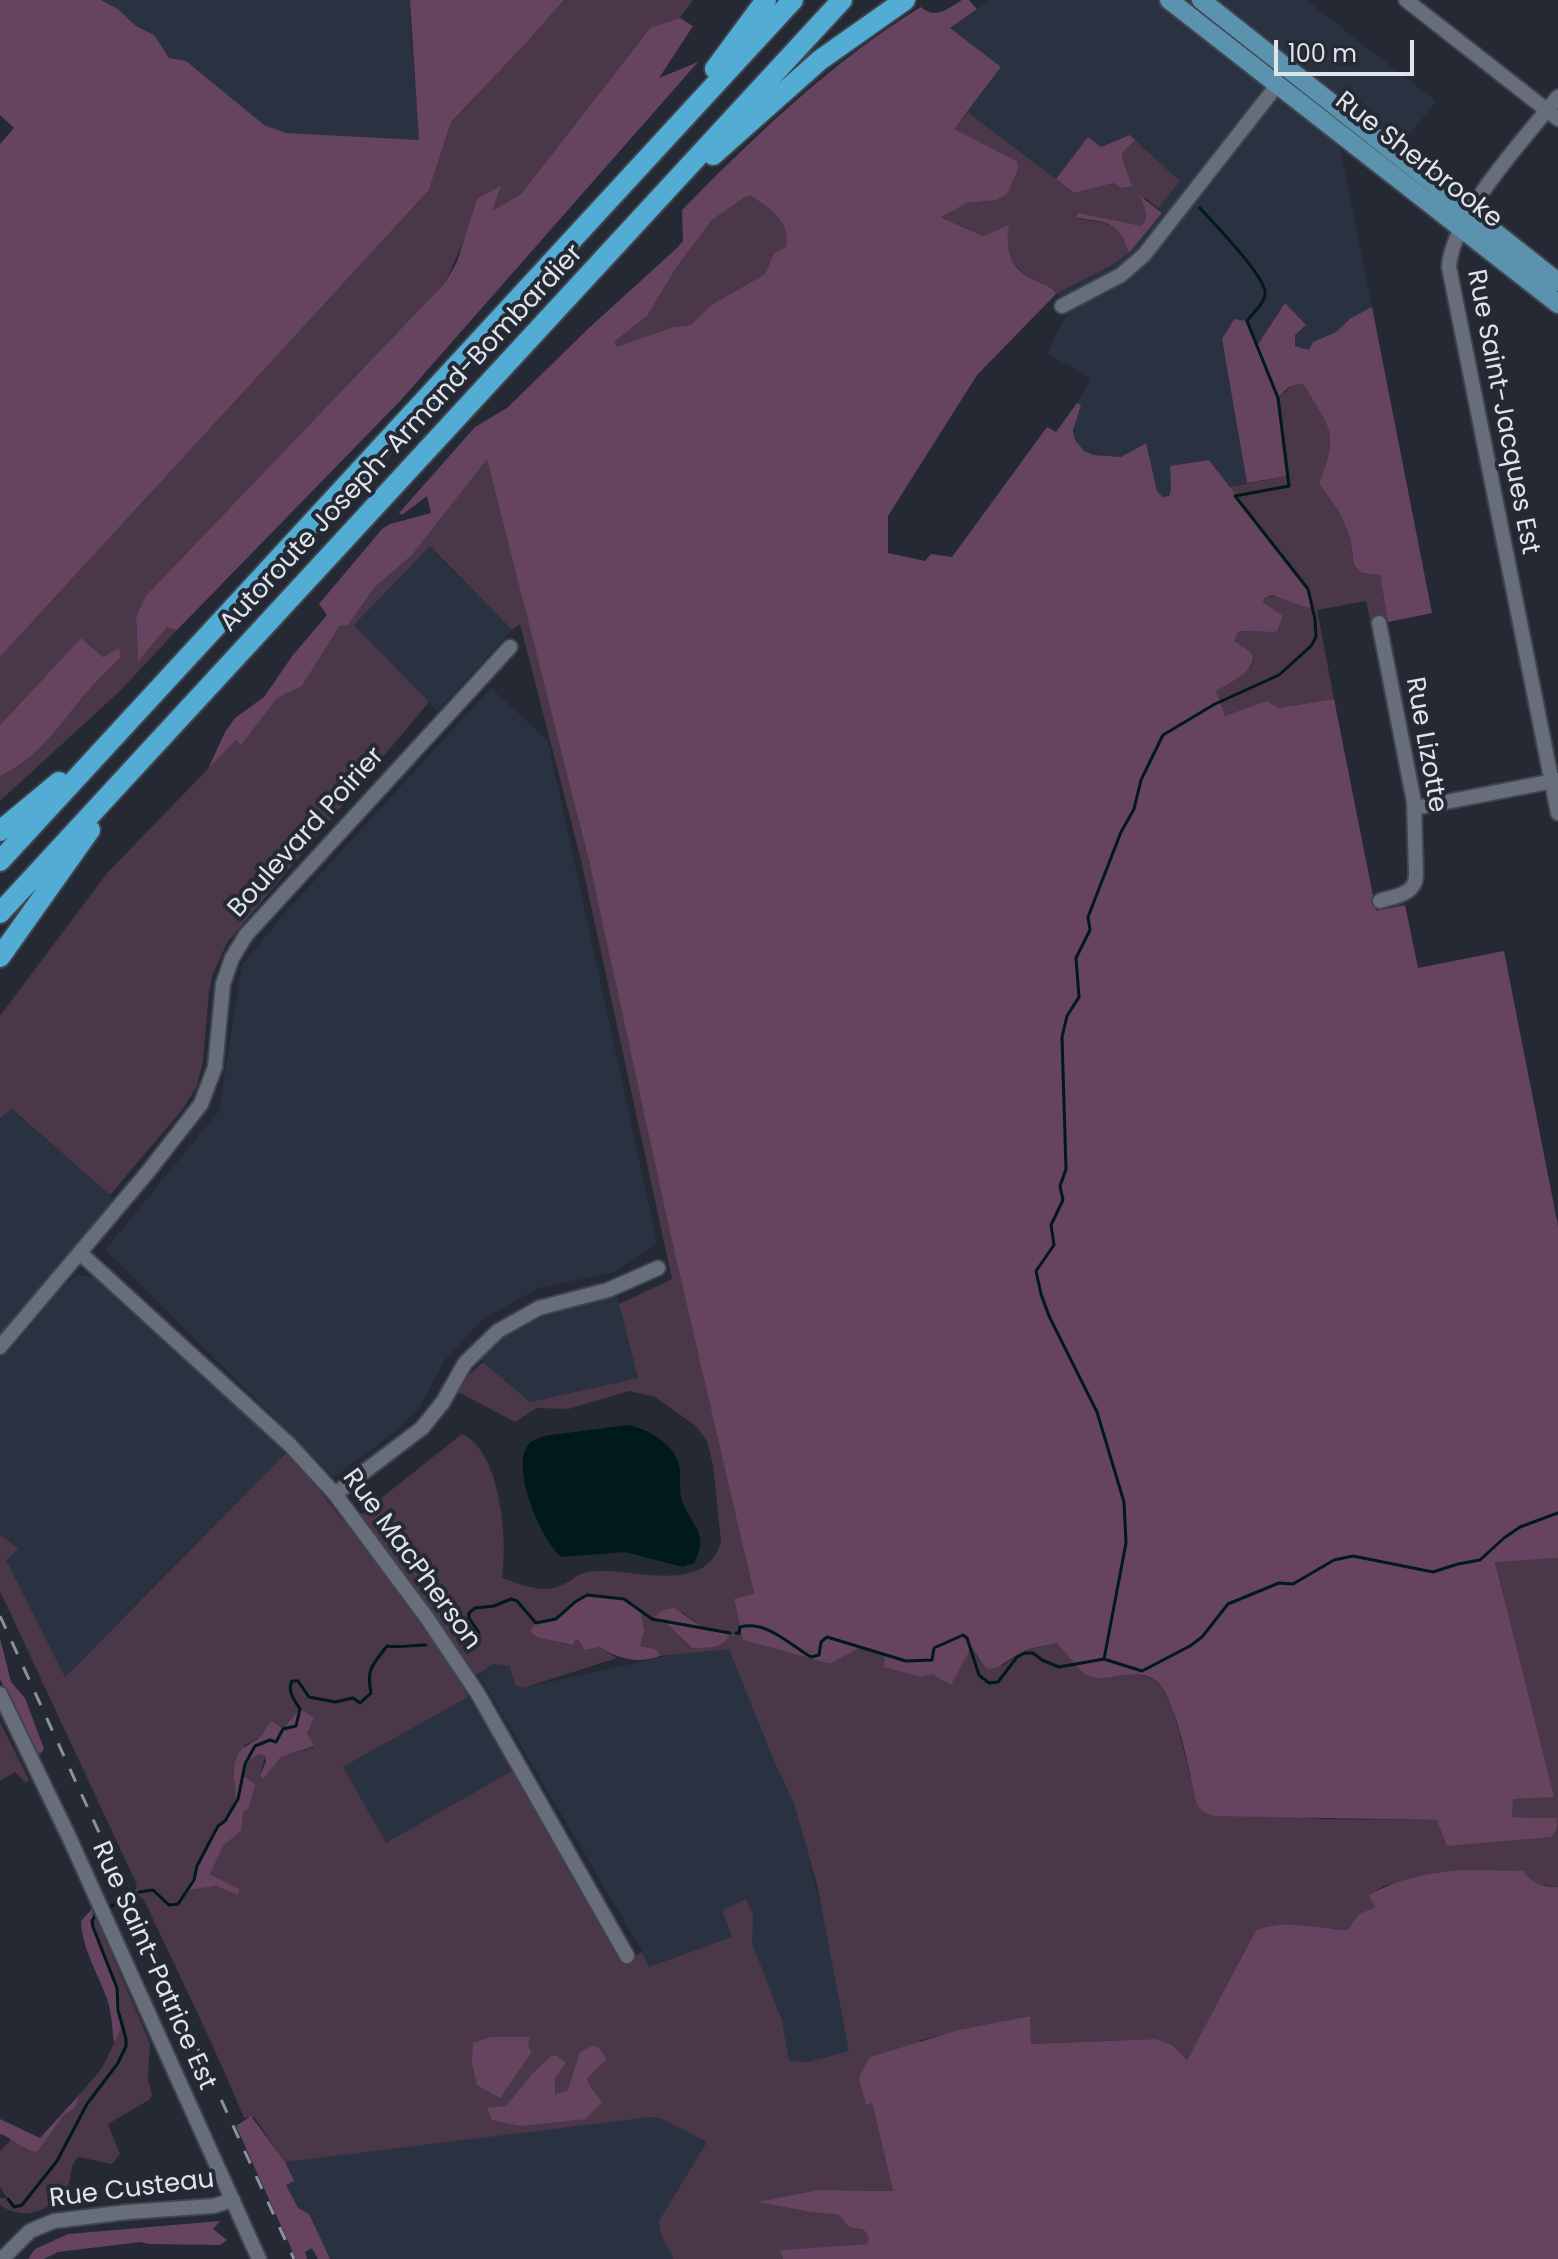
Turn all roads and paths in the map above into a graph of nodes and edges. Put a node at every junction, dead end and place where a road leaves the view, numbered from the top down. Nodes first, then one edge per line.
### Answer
1 (766, 0) edge
2 (793, 0) edge
3 (842, 0) edge
4 (905, 0) edge
5 (1169, 0) edge
6 (1201, 0) edge
7 (1406, 0) edge
8 (1278, 84) junction
9 (1558, 97) edge
10 (1553, 115) edge
11 (661, 144) junction
12 (654, 204) junction
13 (1466, 220) junction
14 (1558, 282) edge
15 (1558, 304) edge
16 (1062, 306) dead end
17 (1379, 623) dead end
18 (510, 647) dead end
19 (117, 734) junction
20 (125, 777) junction
21 (1555, 780) edge
22 (1415, 808) junction
23 (1558, 813) edge
24 (0, 831) edge
25 (0, 861) edge
26 (1380, 901) dead end
27 (0, 913) edge
28 (0, 957) edge
29 (80, 1253) junction
30 (658, 1268) dead end
31 (0, 1347) edge
32 (335, 1494) junction
33 (0, 1694) edge
34 (627, 1956) dead end
35 (233, 2200) junction
36 (2, 2259) edge
37 (259, 2259) edge

1 - 11 highway
2 - 11 highway, Autoroute Joseph-Armand-Bombardier
3 - 12 highway, Autoroute Joseph-Armand-Bombardier
4 - 12 highway
5 - 8 main road, Rue Sherbrooke
6 - 13 main road, Rue Sherbrooke
7 - 10 street
8 - 13 main road, Rue Sherbrooke
8 - 16 street
9 - 10 street, Rue Saint-Jacques Est
10 - 13 street, Rue Saint-Jacques Est
11 - 19 highway, Autoroute Joseph-Armand-Bombardier
12 - 20 highway, Autoroute Joseph-Armand-Bombardier
13 - 14 main road, Rue Sherbrooke
13 - 15 main road, Rue Sherbrooke
13 - 21 street, Rue Saint-Jacques Est
17 - 22 street, Rue Lizotte
18 - 29 street, Boulevard Poirier
19 - 24 highway
19 - 25 highway, Autoroute Joseph-Armand-Bombardier
20 - 27 highway, Autoroute Joseph-Armand-Bombardier
20 - 28 highway
21 - 22 street
21 - 23 street, Rue Saint-Jacques Est
22 - 26 street, Rue Lizotte
29 - 31 street, Boulevard Poirier
29 - 32 street, Rue MacPherson
30 - 32 street
32 - 34 street, Rue MacPherson
33 - 35 street, Rue Saint-Patrice Est
35 - 36 street, Rue Custeau
35 - 37 street, Rue Saint-Patrice Est

